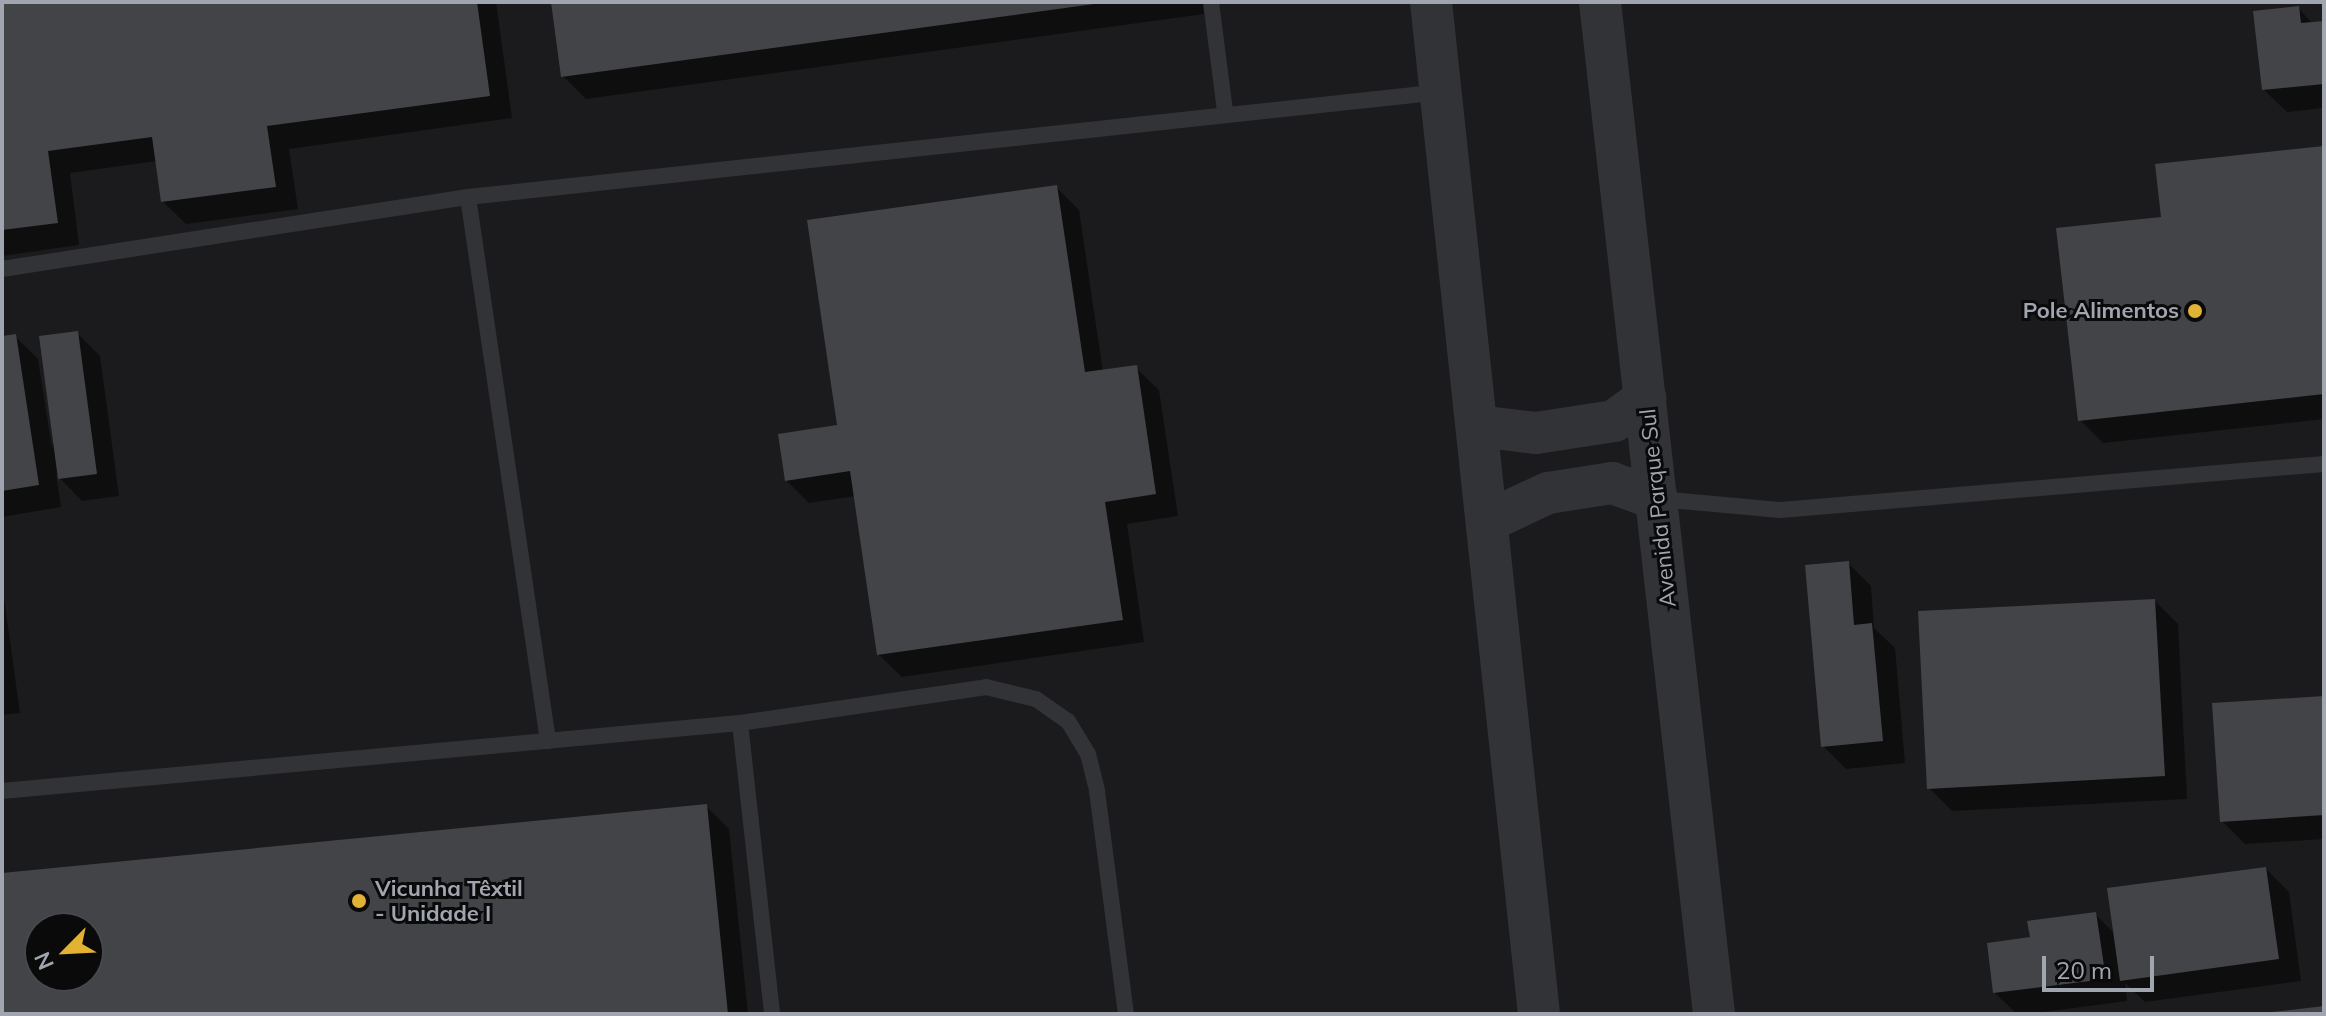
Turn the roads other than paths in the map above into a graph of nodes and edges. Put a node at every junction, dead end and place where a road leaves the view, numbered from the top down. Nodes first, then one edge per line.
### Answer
1 (1211, 2) edge
2 (1431, 2) edge
3 (1600, 2) edge
4 (1441, 92) junction
5 (1225, 111) junction
6 (468, 197) junction
7 (2, 269) edge
8 (1646, 398) junction
9 (1478, 426) junction
10 (2324, 464) edge
11 (1657, 499) junction
12 (1490, 520) junction
13 (740, 723) junction
14 (548, 741) junction
15 (2, 791) edge
16 (772, 1014) edge
17 (1126, 1014) edge
18 (1539, 1014) edge
19 (1714, 1014) edge

1 - 5 lane
2 - 4 street
3 - 8 street, Avenida Parque Sul
4 - 5 lane
4 - 9 street
5 - 6 lane
6 - 7 lane
6 - 14 lane
8 - 9 street
8 - 11 street, Avenida Parque Sul
9 - 12 street
10 - 11 lane
11 - 12 street
11 - 19 street, Avenida Parque Sul
12 - 18 street
13 - 14 lane
13 - 16 lane
13 - 17 lane
14 - 15 lane

